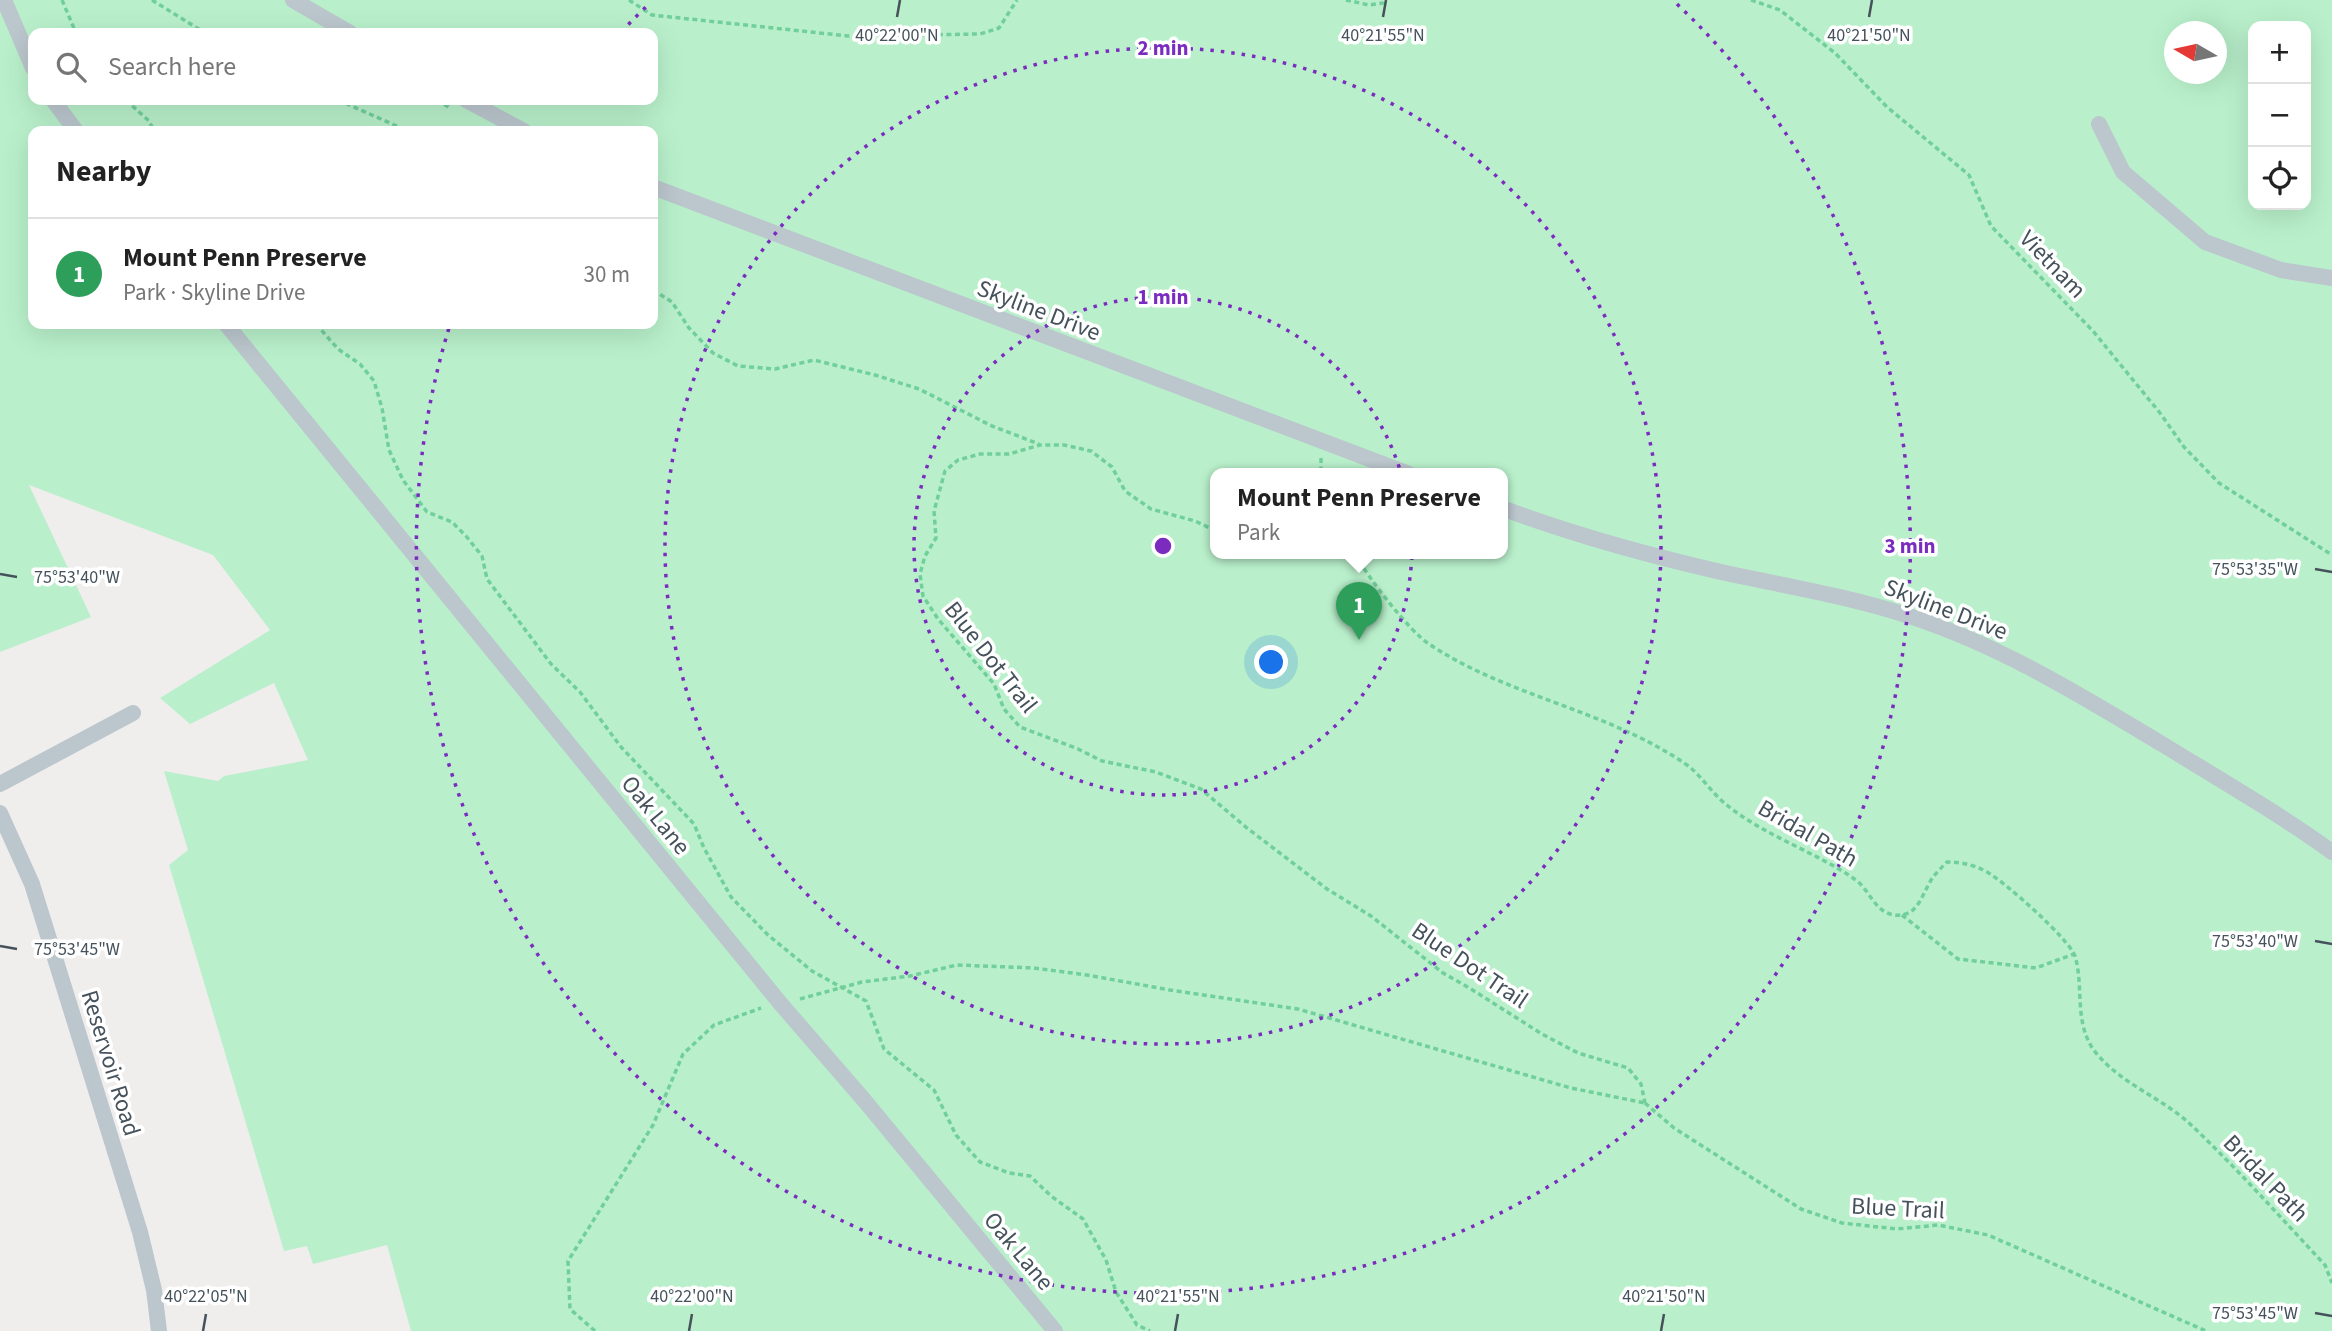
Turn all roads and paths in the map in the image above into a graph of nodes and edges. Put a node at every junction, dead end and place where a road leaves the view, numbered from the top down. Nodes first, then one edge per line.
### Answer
1 (4, 0) edge
2 (62, 0) edge
3 (152, 0) edge
4 (293, 0) edge
5 (629, 0) edge
6 (1017, 0) edge
7 (1346, 0) edge
8 (1383, 0) edge
9 (1751, 0) edge
10 (74, 28) edge
11 (197, 28) edge
12 (342, 28) edge
13 (28, 56) edge
14 (57, 105) edge
15 (132, 105) edge
16 (349, 105) edge
17 (475, 105) edge
18 (2099, 124) dead end
19 (72, 126) edge
20 (152, 126) edge
21 (397, 126) edge
22 (515, 126) edge
23 (658, 189) edge
24 (2332, 278) edge
25 (658, 293) edge
26 (230, 329) edge
27 (320, 329) edge
28 (1041, 444) junction
29 (1321, 456) dead end
30 (1321, 468) edge
31 (1393, 468) edge
32 (1508, 510) edge
33 (1210, 528) edge
34 (2332, 555) edge
35 (1358, 559) edge
36 (133, 713) dead end
37 (0, 784) edge
38 (0, 813) edge
39 (2332, 852) edge
40 (1902, 915) junction
41 (2074, 954) junction
42 (841, 988) junction
43 (780, 1003) junction
44 (1645, 1103) junction
45 (2332, 1283) edge
46 (159, 1331) edge
47 (595, 1331) edge
48 (1055, 1331) edge
49 (1150, 1331) edge
50 (2206, 1331) edge

1 - 13 street
2 - 10 path
3 - 11 path
4 - 12 street
5 - 6 path
7 - 8 path
9 - 34 path, Vietnam
14 - 19 street
15 - 20 path
16 - 21 path
17 - 22 street
18 - 24 street
23 - 31 street, Skyline Drive
25 - 28 path
26 - 43 street, Oak Lane
27 - 42 path
28 - 33 path, Blue Dot Trail
28 - 44 path, Blue Dot Trail
29 - 30 path
32 - 39 street, Skyline Drive
35 - 40 path, Bridal Path
36 - 37 street
38 - 46 street, Reservoir Road
40 - 41 path, Bridal Path
40 - 41 path
41 - 45 path, Bridal Path
42 - 43 path
42 - 44 path
42 - 49 path
43 - 47 path
43 - 48 street, Oak Lane
44 - 50 path, Blue Trail

